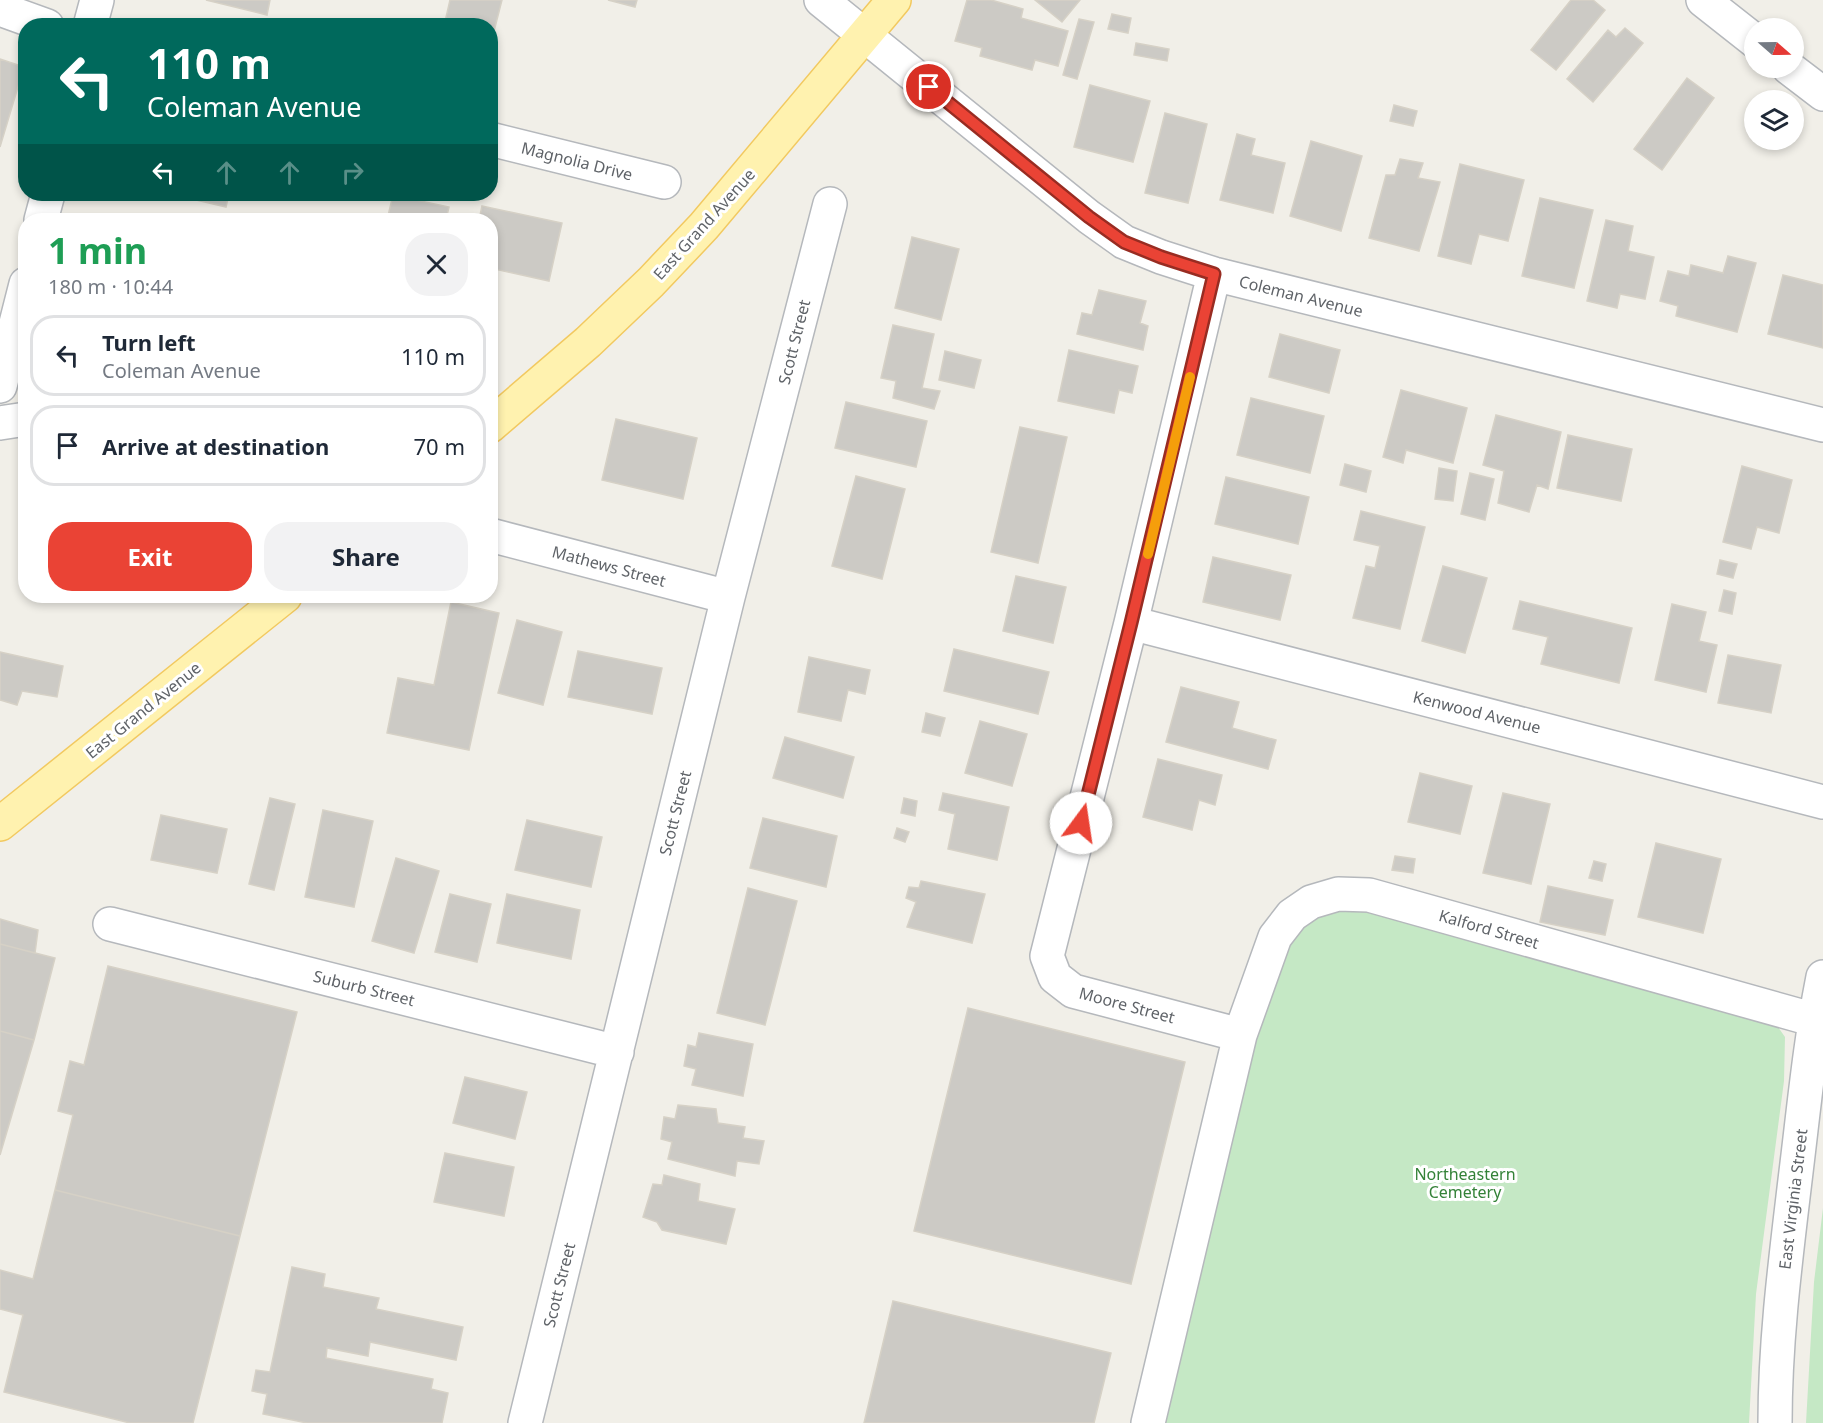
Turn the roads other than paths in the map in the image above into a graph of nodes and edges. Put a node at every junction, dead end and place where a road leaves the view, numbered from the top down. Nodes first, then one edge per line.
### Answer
1 (97, 0) edge
2 (821, 0) edge
3 (894, 0) edge
4 (1703, 0) edge
5 (0, 9) edge
6 (25, 18) edge
7 (92, 18) edge
8 (1744, 32) edge
9 (866, 36) junction
10 (1802, 78) edge
11 (1823, 94) edge
12 (498, 141) edge
13 (664, 182) dead end
14 (830, 204) dead end
15 (1214, 274) junction
16 (18, 315) edge
17 (0, 386) edge
18 (498, 419) edge
19 (18, 420) edge
20 (0, 423) edge
21 (1823, 425) edge
22 (498, 537) edge
23 (728, 597) junction
24 (276, 603) edge
25 (1131, 623) junction
26 (1823, 802) edge
27 (0, 824) edge
28 (110, 924) dead end
29 (1823, 977) edge
30 (1815, 1020) junction
31 (1240, 1035) junction
32 (617, 1052) junction
33 (525, 1423) edge
34 (1148, 1423) edge
35 (1774, 1423) edge

1 - 7 street
2 - 9 street, Coleman Avenue
3 - 9 main road, East Grand Avenue
4 - 8 street
5 - 6 street
9 - 15 street, Coleman Avenue
9 - 18 main road, East Grand Avenue
10 - 11 street
12 - 13 street, Magnolia Drive
14 - 23 street, Scott Street
15 - 21 street, Coleman Avenue
15 - 25 street, Moore Street
16 - 17 street
19 - 20 street
22 - 23 street, Mathews Street
23 - 32 street, Scott Street
24 - 27 main road, East Grand Avenue
25 - 26 street, Kenwood Avenue
25 - 31 street, Moore Street
28 - 32 street, Suburb Street
29 - 30 street, East Virginia Street
30 - 31 street, Kalford Street
30 - 35 street, East Virginia Street
31 - 34 street
32 - 33 street, Scott Street

